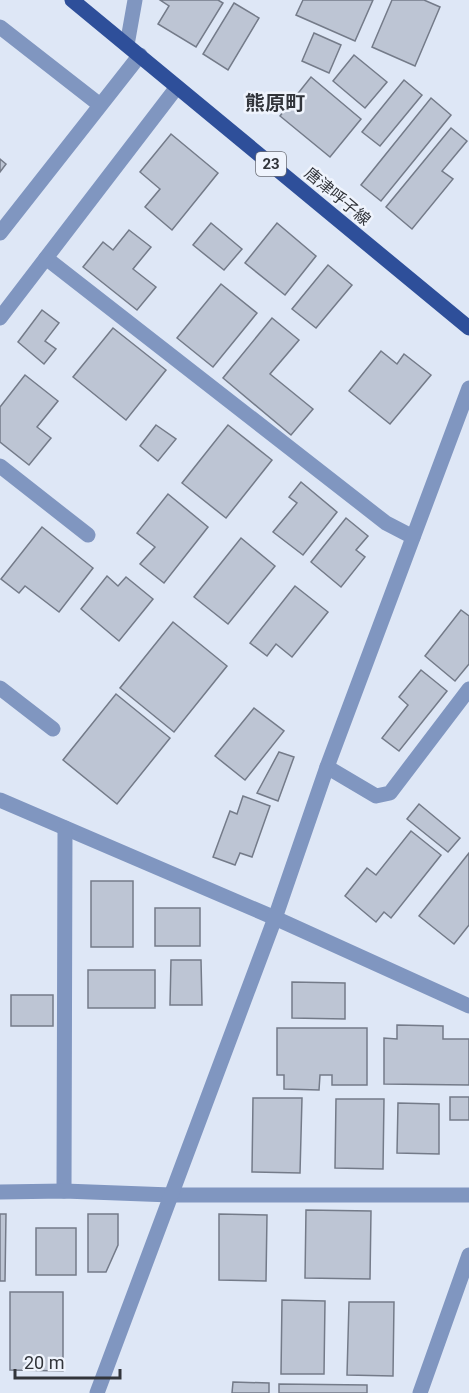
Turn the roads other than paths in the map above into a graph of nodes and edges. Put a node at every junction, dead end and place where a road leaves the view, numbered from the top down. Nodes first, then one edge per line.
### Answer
1 (72, 0) edge
2 (135, 0) edge
3 (0, 27) edge
4 (128, 45) junction
5 (140, 55) junction
6 (177, 87) junction
7 (100, 105) junction
8 (0, 233) edge
9 (46, 258) junction
10 (0, 318) edge
11 (469, 328) edge
12 (469, 388) edge
13 (0, 466) edge
14 (88, 535) dead end
15 (413, 537) junction
16 (0, 688) edge
17 (469, 689) edge
18 (53, 729) dead end
19 (327, 767) junction
20 (0, 800) edge
21 (65, 828) junction
22 (275, 918) junction
23 (469, 1006) edge
24 (64, 1191) junction
25 (0, 1192) edge
26 (171, 1195) junction
27 (469, 1195) edge
28 (469, 1255) edge
29 (97, 1393) edge
30 (420, 1393) edge

1 - 4 main road, 唐津呼子線 / 23
2 - 4 street
3 - 7 street
4 - 5 main road, 唐津呼子線 / 23
5 - 6 main road, 唐津呼子線 / 23
5 - 7 street
6 - 9 street
6 - 11 main road, 唐津呼子線 / 23
7 - 8 street
9 - 10 street
9 - 15 street
12 - 15 street
13 - 14 street
15 - 19 street
16 - 18 street
17 - 19 street
19 - 22 street
20 - 21 street
21 - 22 street
21 - 24 street
22 - 23 street
22 - 26 street
24 - 25 street
24 - 26 street
26 - 27 street
26 - 29 street
28 - 30 street

